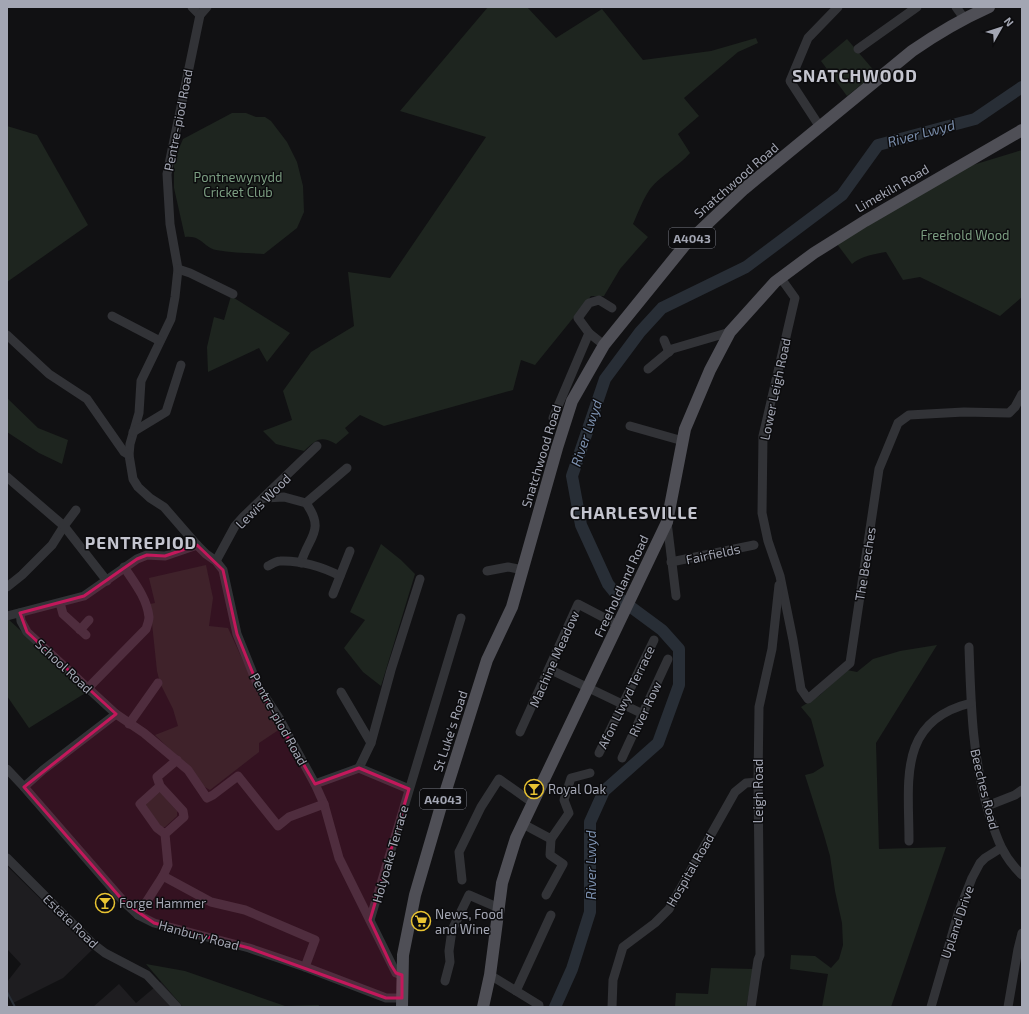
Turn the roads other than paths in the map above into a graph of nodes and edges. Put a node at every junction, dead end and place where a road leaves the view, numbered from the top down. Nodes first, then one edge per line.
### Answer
1 (192, 7) edge
2 (207, 7) edge
3 (838, 7) edge
4 (917, 7) edge
5 (956, 7) edge
6 (989, 7) edge
7 (200, 15) junction
8 (964, 18) junction
9 (858, 49) dead end
10 (820, 127) junction
11 (1022, 130) edge
12 (178, 268) junction
13 (780, 277) junction
14 (233, 294) dead end
15 (612, 308) dead end
16 (112, 316) dead end
17 (589, 332) junction
18 (730, 332) junction
19 (7, 335) edge
20 (664, 340) dead end
21 (160, 341) junction
22 (604, 345) junction
23 (669, 352) junction
24 (181, 365) dead end
25 (648, 369) dead end
26 (1022, 394) edge
27 (553, 418) dead end
28 (630, 426) dead end
29 (133, 432) junction
30 (683, 441) junction
31 (317, 446) dead end
32 (129, 458) junction
33 (347, 468) dead end
34 (7, 477) edge
35 (265, 498) junction
36 (306, 503) junction
37 (76, 510) dead end
38 (667, 522) junction
39 (64, 526) junction
40 (197, 545) junction
41 (754, 545) dead end
42 (350, 551) dead end
43 (216, 562) junction
44 (672, 562) junction
45 (301, 563) junction
46 (268, 566) dead end
47 (124, 567) junction
48 (523, 570) junction
49 (487, 572) dead end
50 (340, 576) junction
51 (780, 576) junction
52 (420, 579) dead end
53 (107, 581) junction
54 (7, 587) edge
55 (333, 594) dead end
56 (676, 596) dead end
57 (60, 603) junction
58 (20, 613) junction
59 (7, 616) edge
60 (461, 618) dead end
61 (89, 620) dead end
62 (618, 625) junction
63 (654, 640) dead end
64 (969, 647) dead end
65 (668, 659) dead end
66 (549, 669) junction
67 (158, 684) dead end
68 (588, 688) junction
69 (90, 690) junction
70 (341, 692) dead end
71 (970, 703) junction
72 (622, 704) junction
73 (116, 714) junction
74 (643, 714) junction
75 (129, 724) junction
76 (520, 732) dead end
77 (371, 743) junction
78 (599, 754) dead end
79 (622, 758) dead end
80 (177, 760) junction
81 (359, 768) junction
82 (7, 769) edge
83 (590, 773) dead end
84 (758, 782) junction
85 (315, 784) junction
86 (160, 786) junction
87 (24, 787) junction
88 (409, 789) junction
89 (1022, 790) edge
90 (533, 803) junction
91 (324, 804) junction
92 (987, 806) junction
93 (523, 824) junction
94 (165, 834) junction
95 (551, 839) junction
96 (909, 841) dead end
97 (1001, 848) junction
98 (7, 858) edge
99 (1022, 875) edge
100 (163, 876) junction
101 (462, 880) dead end
102 (546, 895) dead end
103 (499, 908) junction
104 (138, 915) junction
105 (551, 915) dead end
106 (370, 920) junction
107 (1022, 933) edge
108 (305, 967) junction
109 (402, 975) junction
110 (490, 976) junction
111 (445, 981) dead end
112 (516, 991) junction
113 (402, 1003) edge
114 (177, 1007) edge
115 (483, 1007) edge
116 (539, 1007) edge
117 (612, 1007) edge
118 (751, 1007) edge
119 (931, 1007) edge
120 (1008, 1007) edge

1 - 7 street
2 - 7 street
3 - 10 street
4 - 9 street
5 - 8 street
6 - 8 main road, Snatchwood Road / A4043
7 - 12 street, Pentre-piod Road
8 - 10 main road, Snatchwood Road / A4043
10 - 22 main road, Snatchwood Road / A4043
11 - 13 main road, Limekiln Road
12 - 14 street
12 - 21 street, Pentre-piod Road
13 - 18 main road, Freeholdland Road
13 - 51 street, Lower Leigh Road
15 - 17 street
16 - 21 street
17 - 22 street
17 - 27 street
18 - 23 street
18 - 30 main road, Freeholdland Road
19 - 32 street
20 - 23 street
21 - 29 street, Pentre-piod Road
22 - 48 main road, Snatchwood Road / A4043
23 - 25 street
24 - 29 street
26 - 51 street, The Beeches
28 - 30 street
29 - 32 street, Pentre-piod Road
30 - 38 main road, Freeholdland Road
31 - 35 street, Lewis Wood
32 - 40 street, Pentre-piod Road
33 - 36 street
34 - 39 street
35 - 36 street
35 - 43 street, Lewis Wood
36 - 45 street
37 - 39 street
38 - 44 street
38 - 62 main road, Freeholdland Road
39 - 53 street
39 - 54 street
40 - 43 street, Pentre-piod Road
40 - 47 street
41 - 44 street, Fairfields
42 - 50 street
43 - 85 street, Pentre-piod Road
44 - 56 street
45 - 46 street
45 - 50 street
47 - 53 street
47 - 69 street
48 - 49 street
48 - 109 main road, St Luke's Road / A4043
50 - 55 street
51 - 84 street, Leigh Road
52 - 77 street
53 - 57 street
57 - 58 street
57 - 61 street
58 - 59 street
58 - 69 street, School Road
60 - 88 street, Holyoake Terrace
62 - 66 street, Machine Meadow
62 - 68 main road, Freeholdland Road
63 - 72 street, Afon Llwyd Terrace
64 - 71 street, Beeches Road
65 - 74 street, River Row
66 - 68 street
66 - 76 street, Machine Meadow
67 - 75 street
68 - 72 street
68 - 90 main road, Freeholdland Road
69 - 73 street, School Road
70 - 77 street
71 - 92 street, Beeches Road
71 - 96 street
72 - 74 street
72 - 78 street, Afon Llwyd Terrace
73 - 75 street, School Road
73 - 87 street
74 - 79 street, River Row
75 - 80 street, School Road
77 - 81 street
80 - 86 street
80 - 91 street, School Road
81 - 85 street
81 - 88 street
82 - 87 street, Hanbury Road
83 - 95 street
84 - 117 street, Hospital Road
84 - 118 street, Leigh Road
85 - 91 street, Pentre-piod Road
86 - 94 street
86 - 94 street
87 - 104 street, Hanbury Road
88 - 106 street, Holyoake Terrace
89 - 92 street
90 - 93 main road, Freeholdland Road
90 - 101 street
91 - 106 street, Pentre-piod Road
92 - 97 street, Beeches Road
93 - 95 street
93 - 103 main road, Freeholdland Road
94 - 100 street
95 - 102 street
97 - 99 street, Beeches Road
97 - 119 street, Upland Drive
98 - 114 street, Estate Road
100 - 104 street
100 - 108 street
103 - 110 main road, Freeholdland Road
103 - 111 street
104 - 108 street, Hanbury Road
105 - 112 street
106 - 109 street, Pentre-piod Road
107 - 120 street
108 - 113 street, Hanbury Road
109 - 113 main road, St Luke's Road / A4043
110 - 112 street
110 - 115 main road, Freeholdland Road
112 - 116 street

